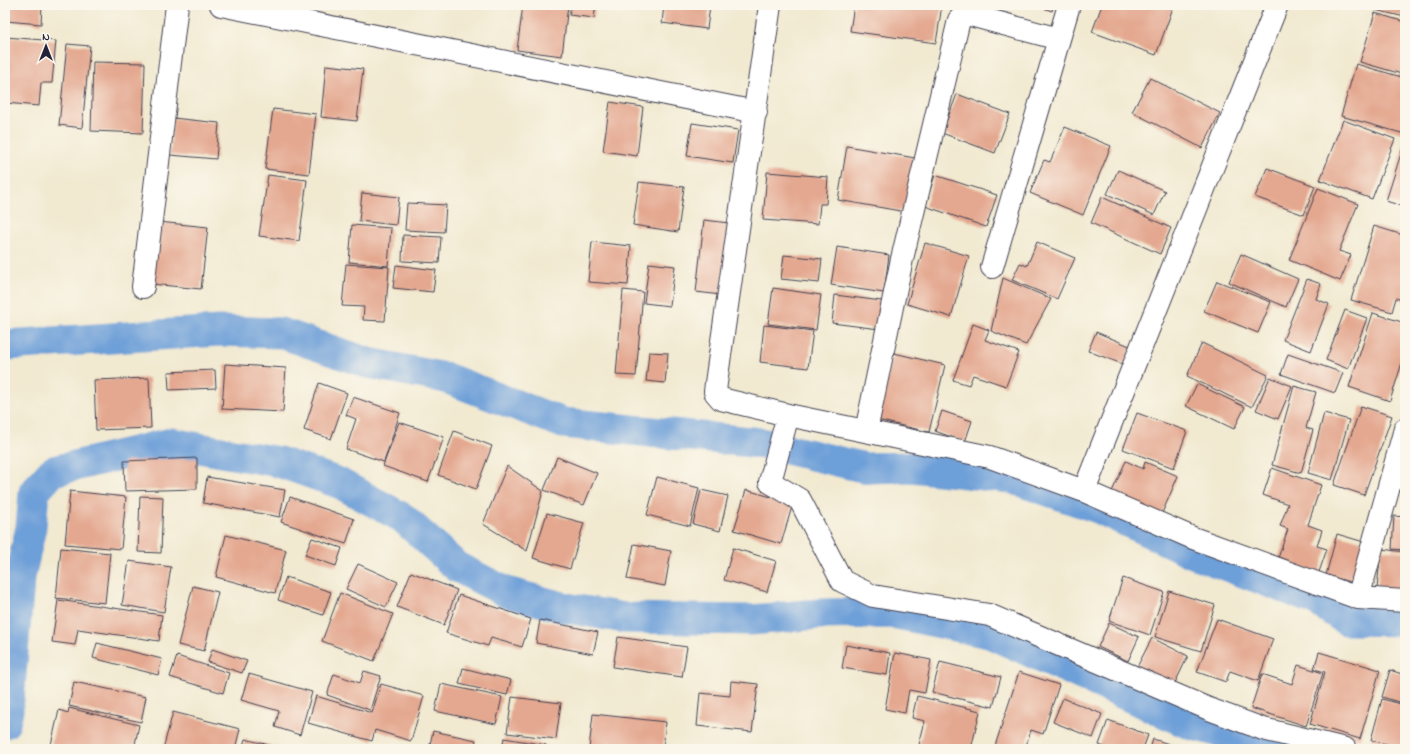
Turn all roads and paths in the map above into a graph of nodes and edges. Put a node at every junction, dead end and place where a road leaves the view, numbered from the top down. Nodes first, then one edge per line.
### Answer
1 (177, 5) edge
2 (221, 5) edge
3 (770, 5) edge
4 (1070, 5) edge
5 (1277, 5) edge
6 (1059, 39) junction
7 (756, 112) junction
8 (992, 267) dead end
9 (142, 287) dead end
10 (788, 415) junction
11 (1405, 429) edge
12 (866, 431) junction
13 (1084, 491) junction
14 (1358, 598) junction
15 (1405, 601) edge
16 (1345, 749) edge

1 - 9 street
2 - 7 street
3 - 7 street
4 - 6 street
5 - 13 street
6 - 8 street
6 - 12 street
7 - 10 street
10 - 12 street
10 - 16 street
11 - 14 street
12 - 13 street
13 - 14 street
14 - 15 street

